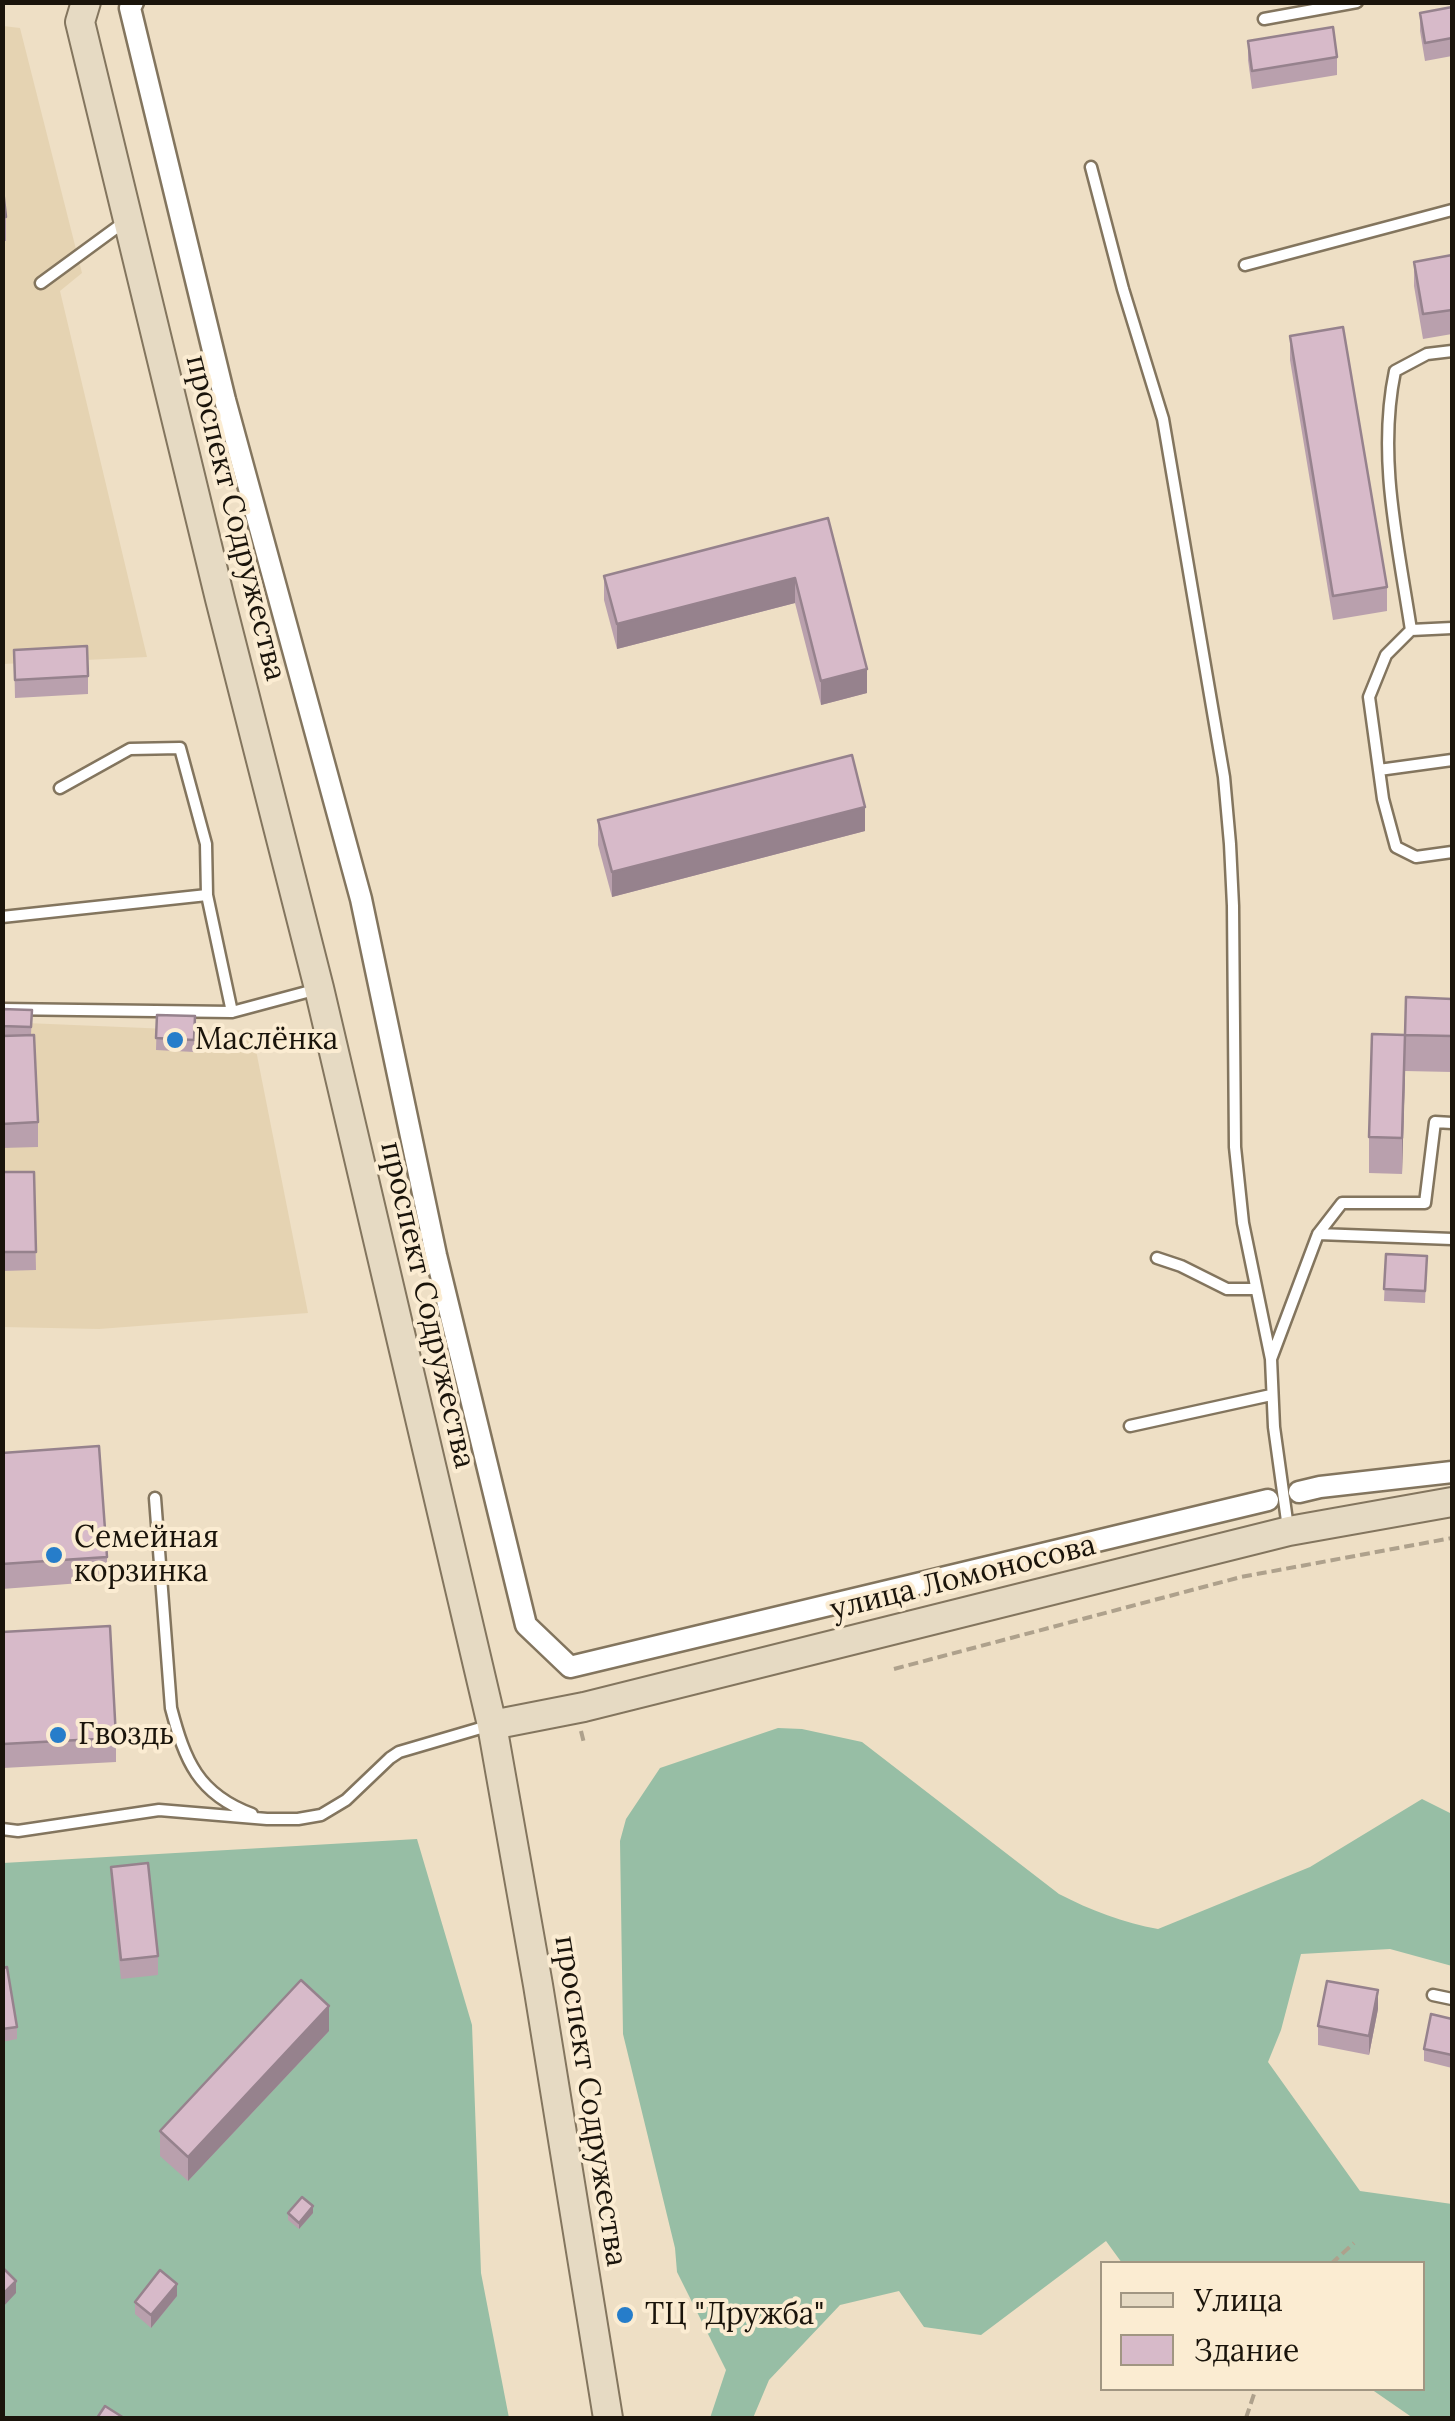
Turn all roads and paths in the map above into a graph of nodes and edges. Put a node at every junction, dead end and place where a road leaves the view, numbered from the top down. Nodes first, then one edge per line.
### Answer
1 (57, 2) edge
2 (133, 2) edge
3 (1357, 2) edge
4 (83, 12) edge
5 (1264, 19) dead end
6 (1090, 167) dead end
7 (1452, 210) edge
8 (128, 219) junction
9 (1245, 265) dead end
10 (41, 283) dead end
11 (1452, 350) edge
12 (1452, 628) edge
13 (1411, 630) junction
14 (1452, 760) edge
15 (1379, 770) junction
16 (60, 788) dead end
17 (1452, 852) edge
18 (206, 894) junction
19 (2, 917) edge
20 (319, 988) junction
21 (2, 1008) edge
22 (232, 1012) junction
23 (1452, 1123) edge
24 (1318, 1234) junction
25 (1452, 1239) edge
26 (1157, 1258) dead end
27 (1256, 1289) junction
28 (1271, 1359) junction
29 (1270, 1395) junction
30 (1130, 1426) dead end
31 (1452, 1472) edge
32 (1299, 1492) dead end
33 (155, 1498) dead end
34 (1268, 1500) dead end
35 (1452, 1502) edge
36 (1289, 1532) junction
37 (1452, 1538) edge
38 (894, 1669) dead end
39 (492, 1725) junction
40 (267, 1820) junction
41 (2, 1829) edge
42 (1434, 1995) dead end
43 (1452, 1999) edge
44 (1354, 2243) dead end
45 (1334, 2261) edge
46 (1255, 2391) edge
47 (608, 2418) edge
48 (1246, 2418) edge

1 - 4 main road
2 - 34 street
3 - 5 lane
4 - 8 main road, проспект Содружества
6 - 27 lane
7 - 9 lane
8 - 10 lane
8 - 20 main road, проспект Содружества
11 - 13 lane
12 - 13 lane
13 - 15 lane
14 - 15 lane
15 - 17 lane
16 - 18 lane
18 - 19 lane
18 - 22 lane
20 - 22 lane
20 - 39 main road, проспект Содружества
21 - 22 lane
23 - 24 lane
24 - 25 lane
24 - 28 lane
26 - 27 lane
27 - 28 lane
28 - 29 lane
29 - 30 lane
29 - 36 lane
31 - 32 street
33 - 40 lane
35 - 36 main road, улица Ломоносова
36 - 39 main road, улица Ломоносова
37 - 38 path
39 - 40 lane
39 - 47 main road, проспект Содружества
40 - 41 lane
42 - 43 lane
44 - 45 path
46 - 48 path

